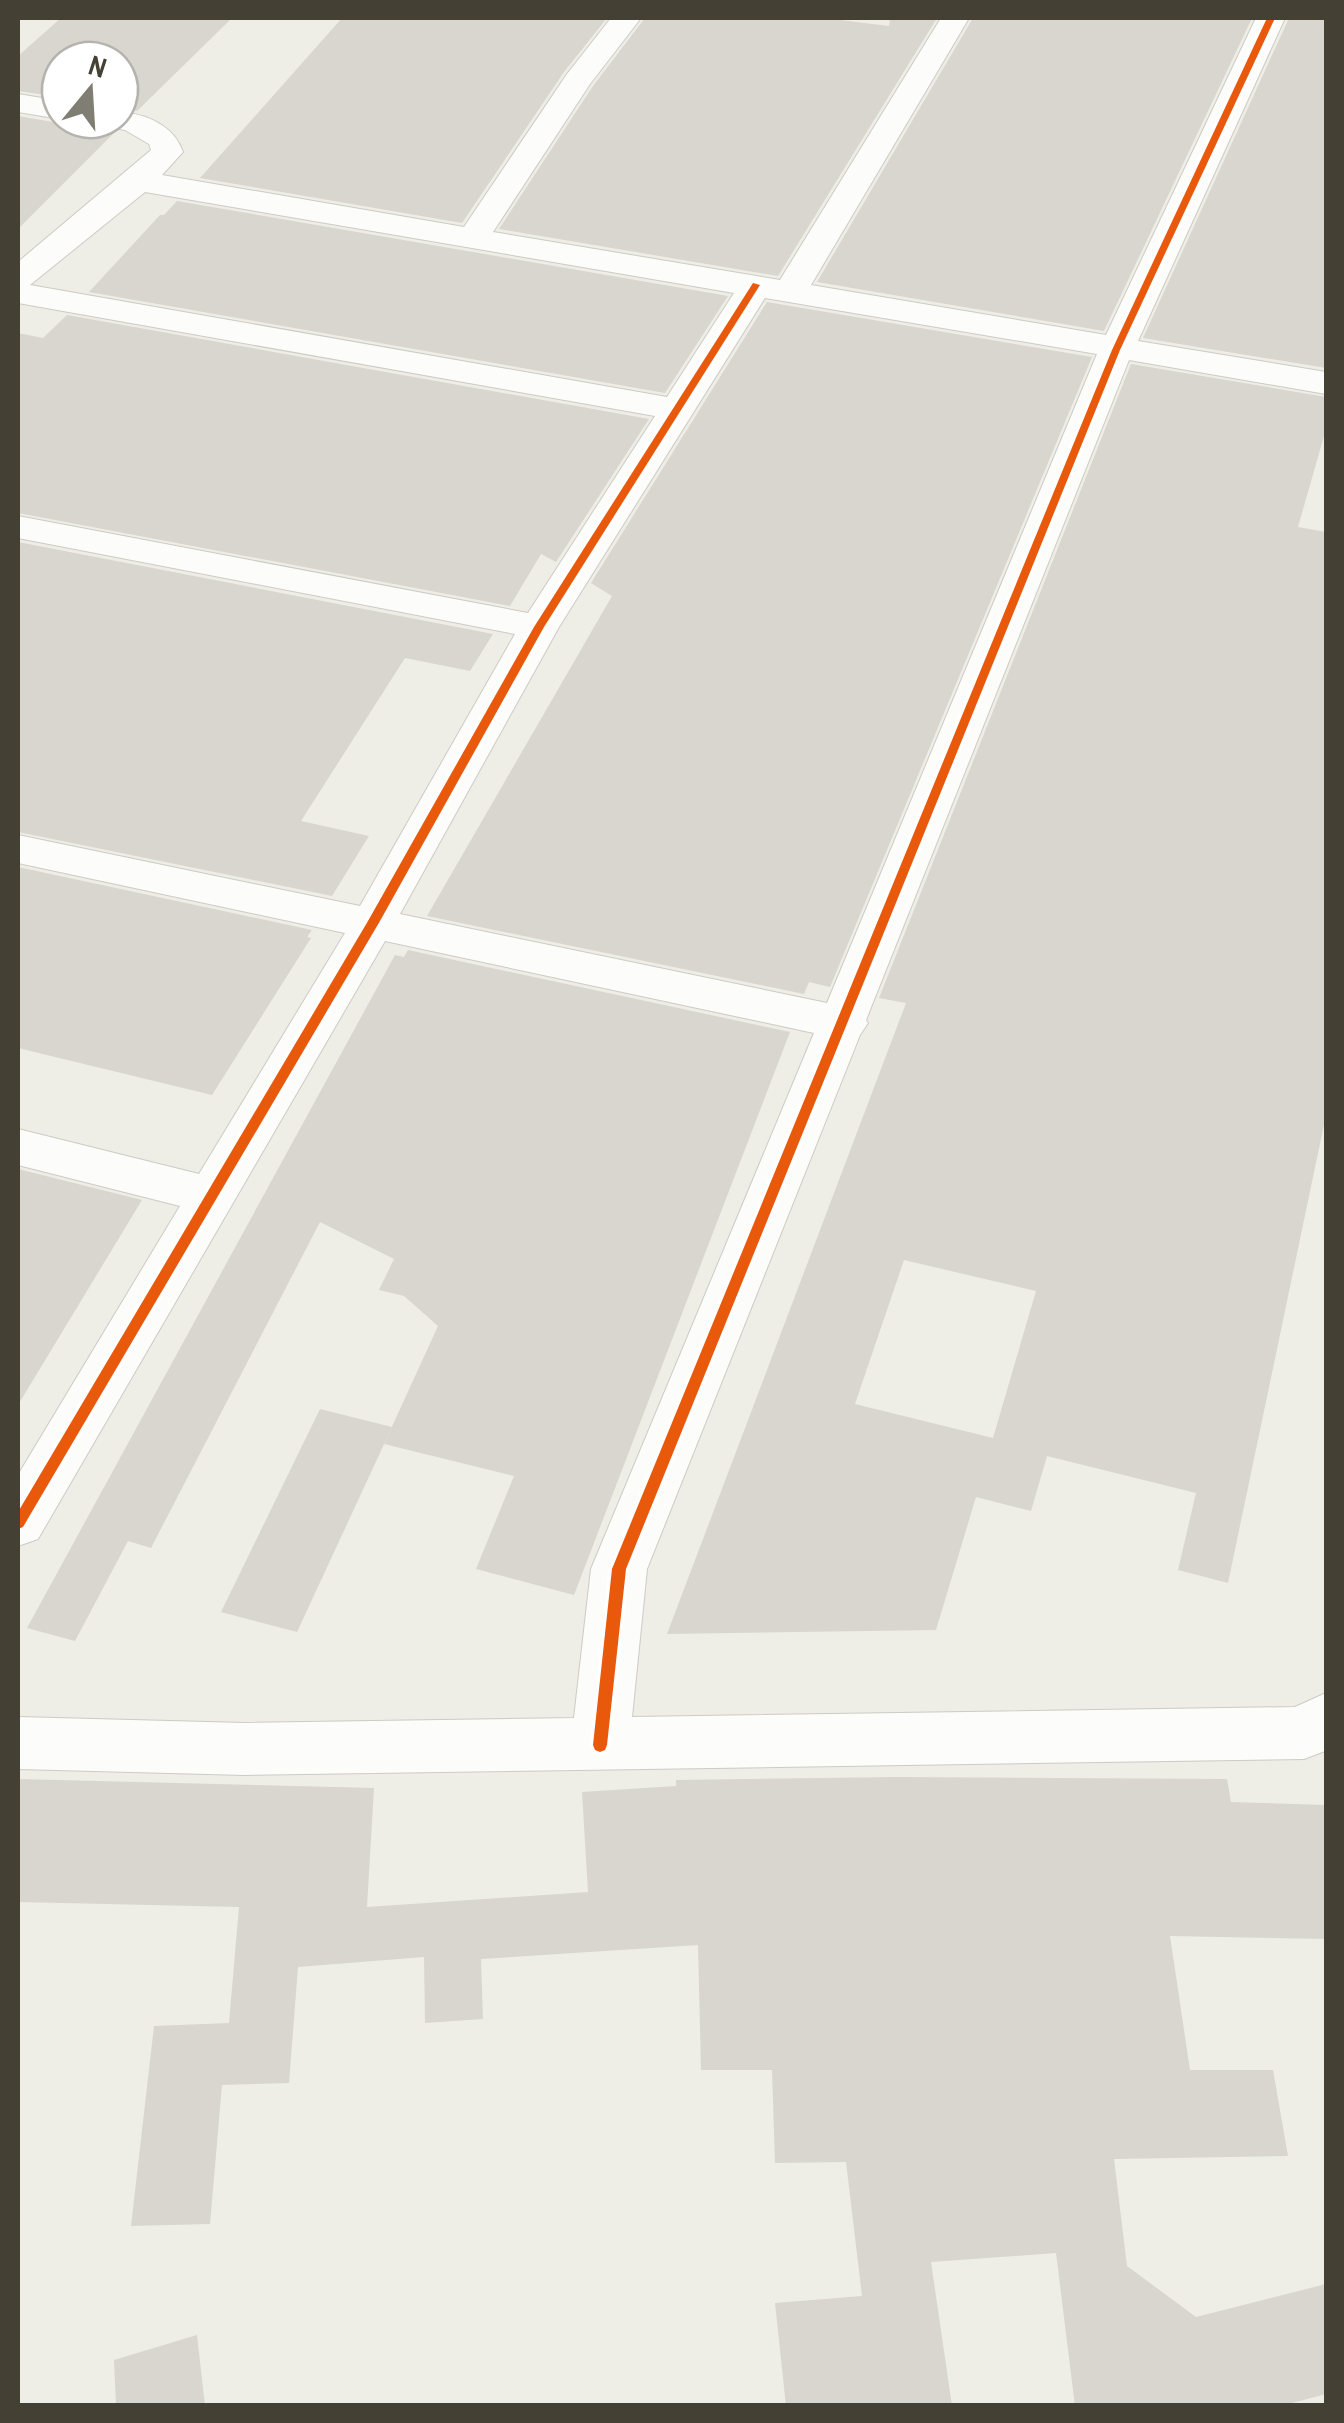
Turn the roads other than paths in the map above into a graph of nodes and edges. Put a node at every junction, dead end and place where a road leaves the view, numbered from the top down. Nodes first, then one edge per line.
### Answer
1 (626, 18) edge
2 (955, 18) edge
3 (1272, 18) edge
4 (140, 126) edge
5 (138, 180) junction
6 (472, 239) junction
7 (18, 278) edge
8 (774, 288) junction
9 (18, 293) edge
10 (1116, 350) junction
11 (1326, 383) edge
12 (679, 410) junction
13 (18, 527) edge
14 (539, 628) junction
15 (18, 849) edge
16 (374, 921) junction
17 (845, 1023) junction
18 (18, 1147) edge
19 (209, 1194) junction
20 (18, 1523) edge
21 (1326, 1719) edge
22 (18, 1743) edge
23 (600, 1745) junction

1 - 6 street
2 - 8 street
3 - 10 street
4 - 5 street
5 - 6 street
5 - 7 street
6 - 8 street
8 - 10 street
8 - 12 street
9 - 12 street
10 - 11 street
10 - 17 street
12 - 14 street
13 - 14 street
14 - 16 street
15 - 16 street
16 - 17 street
16 - 19 street
17 - 23 street
18 - 19 street
19 - 20 street
21 - 23 street
22 - 23 street

